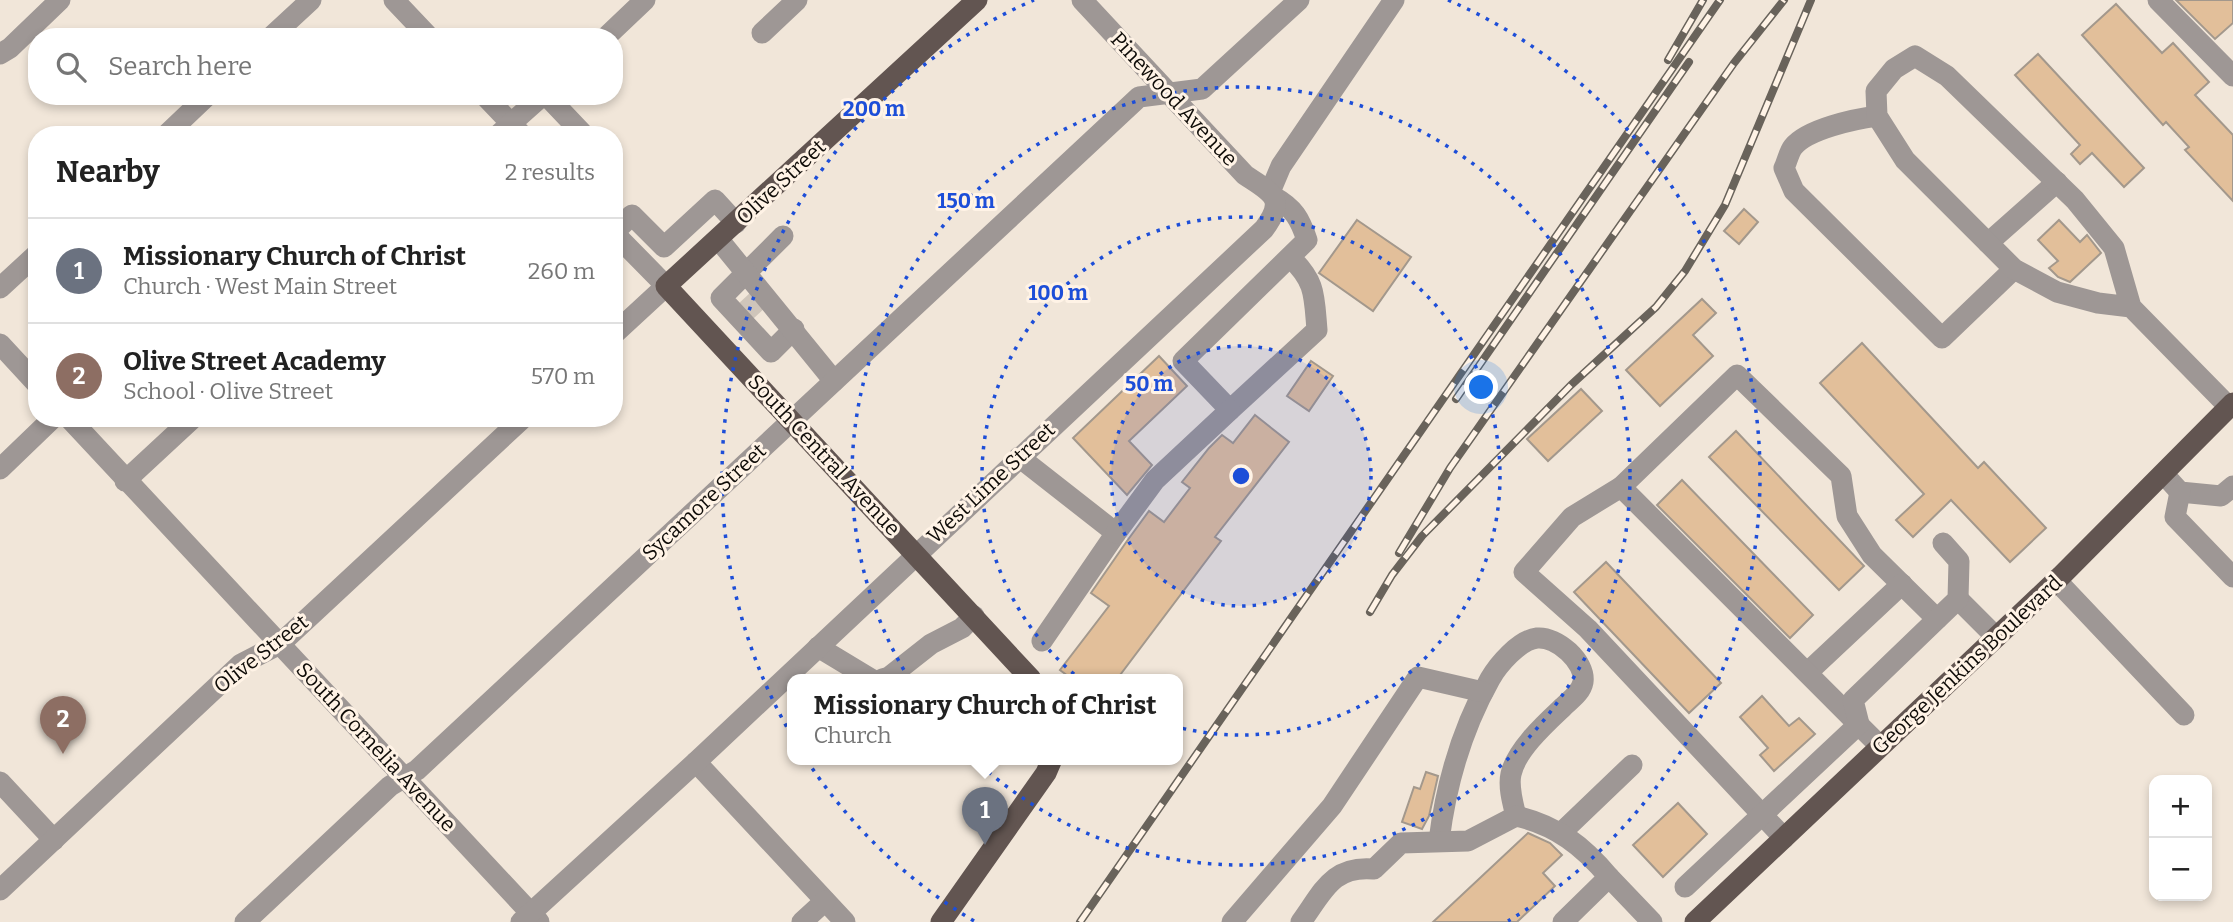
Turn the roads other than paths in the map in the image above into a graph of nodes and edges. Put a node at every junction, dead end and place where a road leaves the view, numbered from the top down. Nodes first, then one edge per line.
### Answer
1 (60, 0) edge
2 (311, 0) edge
3 (394, 0) edge
4 (645, 0) edge
5 (797, 0) edge
6 (977, 0) edge
7 (1082, 0) edge
8 (1298, 0) edge
9 (1394, 0) edge
10 (2158, 0) edge
11 (31, 28) edge
12 (281, 28) edge
13 (420, 28) edge
14 (615, 28) edge
15 (28, 31) edge
16 (762, 33) dead end
17 (0, 54) edge
18 (2233, 76) edge
19 (1167, 93) junction
20 (198, 105) edge
21 (491, 105) edge
22 (536, 105) edge
23 (552, 105) edge
24 (1877, 116) junction
25 (175, 126) edge
26 (506, 126) edge
27 (515, 126) edge
28 (568, 126) edge
29 (2057, 182) junction
30 (1272, 194) junction
31 (737, 223) junction
32 (623, 224) edge
33 (783, 236) dead end
34 (719, 240) junction
35 (623, 241) edge
36 (1988, 243) junction
37 (1290, 257) junction
38 (28, 262) edge
39 (2014, 269) junction
40 (746, 272) junction
41 (666, 286) junction
42 (0, 288) edge
43 (751, 306) junction
44 (2131, 307) junction
45 (623, 326) edge
46 (794, 329) junction
47 (715, 339) junction
48 (0, 344) edge
49 (771, 352) junction
50 (28, 374) edge
51 (748, 375) junction
52 (834, 381) junction
53 (2231, 405) edge
54 (1230, 410) junction
55 (791, 421) junction
56 (44, 427) edge
57 (77, 427) edge
58 (183, 427) edge
59 (513, 427) edge
60 (1019, 457) junction
61 (0, 469) edge
62 (2164, 474) junction
63 (125, 481) junction
64 (1621, 487) junction
65 (2180, 492) junction
66 (2229, 497) edge
67 (1116, 533) junction
68 (1943, 543) dead end
69 (916, 553) junction
70 (2233, 578) edge
71 (2056, 580) junction
72 (1902, 584) junction
73 (1958, 599) junction
74 (974, 616) junction
75 (1937, 619) junction
76 (1996, 637) junction
77 (1042, 641) dead end
78 (280, 644) junction
79 (818, 647) junction
80 (1808, 673) junction
81 (789, 674) edge
82 (863, 674) edge
83 (893, 674) edge
84 (1026, 674) edge
85 (787, 676) edge
86 (1483, 692) junction
87 (2184, 715) dead end
88 (1858, 724) junction
89 (1881, 746) junction
90 (696, 762) junction
91 (1049, 765) edge
92 (1632, 765) dead end
93 (404, 777) junction
94 (0, 782) edge
95 (1516, 816) junction
96 (1762, 816) junction
97 (1562, 832) junction
98 (1784, 838) junction
99 (54, 840) junction
100 (1439, 841) junction
101 (1609, 877) junction
102 (1685, 887) dead end
103 (0, 890) edge
104 (825, 901) junction
105 (530, 919) edge
106 (245, 922) edge
107 (802, 922) edge
108 (845, 922) edge
109 (941, 922) edge
110 (1232, 922) edge
111 (1301, 922) edge
112 (1563, 922) edge
113 (1652, 922) edge
114 (1695, 922) edge

1 - 11 street
2 - 12 street
3 - 13 street
4 - 14 street
5 - 16 street
6 - 31 main road, Olive Street
7 - 19 street, Pinewood Avenue
8 - 19 street, Sycamore Street
9 - 30 street, West Lime Street
10 - 18 street
15 - 17 street
19 - 30 street, Pinewood Avenue
19 - 52 street, Sycamore Street
20 - 25 street
21 - 26 street
22 - 27 street
23 - 28 street
24 - 29 street
24 - 36 street
24 - 39 street
29 - 36 street
29 - 44 street
30 - 37 street, Pinewood Avenue
30 - 60 street, West Lime Street
31 - 32 street
31 - 34 main road, Olive Street
33 - 40 street
34 - 40 street
34 - 41 main road, Olive Street
35 - 41 street, South Central Avenue
36 - 39 street
37 - 54 street
37 - 54 street
38 - 42 street
39 - 44 street
40 - 43 street
40 - 43 street
41 - 45 street, Olive Street
41 - 47 main road, South Central Avenue
43 - 46 street
43 - 47 street
43 - 49 street
44 - 53 street
46 - 49 street
46 - 52 street
47 - 51 main road, South Central Avenue
48 - 50 street
49 - 51 street
51 - 55 main road, South Central Avenue
52 - 55 street, Sycamore Street
53 - 62 main road, George Jenkins Boulevard
54 - 67 street
55 - 69 main road, South Central Avenue
55 - 93 street, Sycamore Street
56 - 61 street
57 - 63 street, South Cornelia Avenue
58 - 63 street
59 - 78 street, Olive Street
60 - 67 street
60 - 69 street, West Lime Street
62 - 65 street
62 - 71 main road, George Jenkins Boulevard
63 - 78 street, South Cornelia Avenue
64 - 72 street
64 - 80 street
64 - 96 street
65 - 66 street
65 - 70 street
67 - 77 street
68 - 73 street
69 - 74 main road, South Central Avenue
69 - 79 street, West Lime Street
71 - 76 main road, George Jenkins Boulevard
71 - 87 street
72 - 75 street
72 - 80 street
73 - 75 street
73 - 76 street
74 - 83 street
74 - 84 main road, South Central Avenue
75 - 88 street
76 - 89 main road, George Jenkins Boulevard
78 - 93 street, South Cornelia Avenue
78 - 99 street, Olive Street
79 - 81 street, West Lime Street
79 - 82 street
80 - 88 street
85 - 90 street, West Lime Street
86 - 95 street
86 - 100 street
86 - 110 street
88 - 89 street
88 - 96 street
89 - 98 main road, George Jenkins Boulevard
90 - 104 street
90 - 105 street, West Lime Street
91 - 109 main road
92 - 97 street
93 - 105 street, South Cornelia Avenue
93 - 106 street, Sycamore Street
94 - 99 street
95 - 97 street
95 - 100 street
96 - 98 street
96 - 102 street
97 - 101 street
98 - 114 main road, George Jenkins Boulevard
99 - 103 street, Olive Street
100 - 111 street
101 - 112 street
101 - 113 street
104 - 107 street
104 - 108 street

